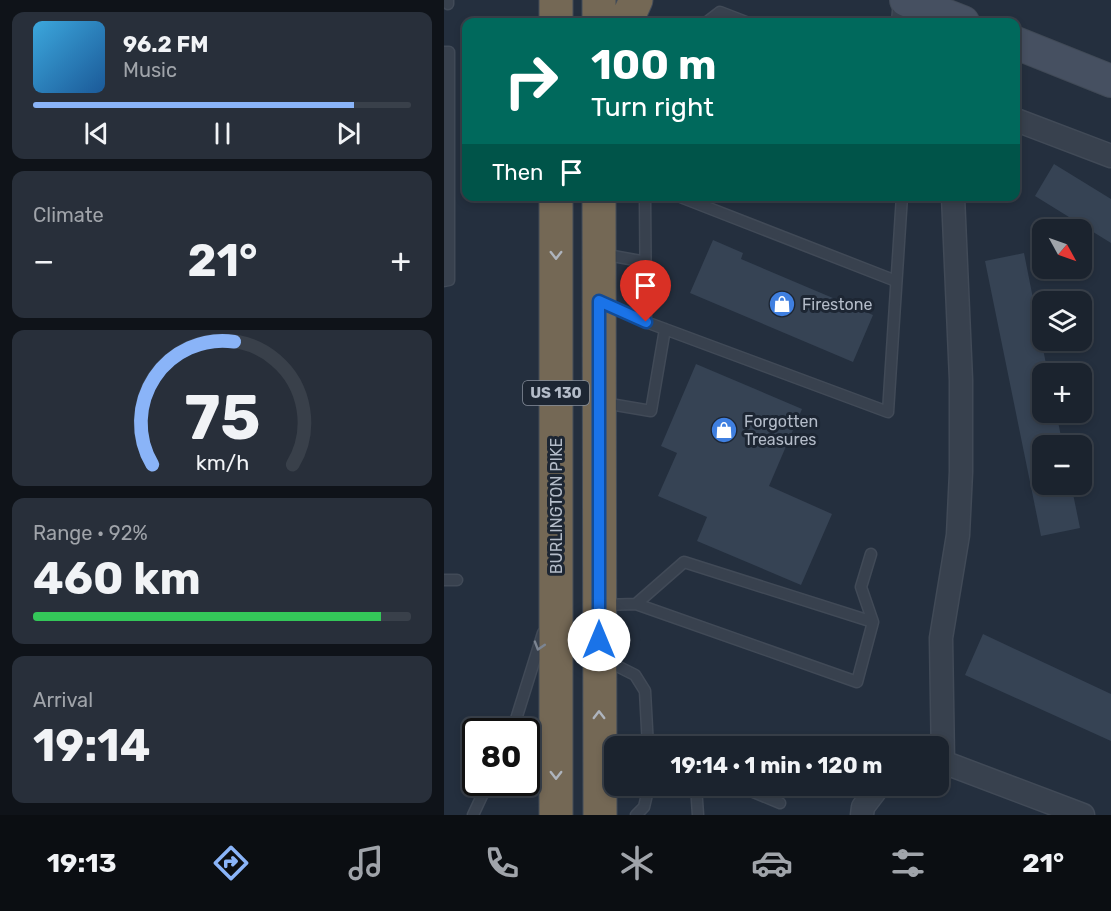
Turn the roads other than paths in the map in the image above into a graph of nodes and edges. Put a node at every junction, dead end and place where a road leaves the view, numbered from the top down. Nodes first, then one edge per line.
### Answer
1 (556, 0) edge
2 (599, 0) edge
3 (636, 0) edge
4 (899, 0) edge
5 (906, 0) edge
6 (556, 18) edge
7 (599, 18) edge
8 (628, 18) edge
9 (712, 18) edge
10 (736, 18) edge
11 (897, 18) edge
12 (953, 18) edge
13 (1020, 45) edge
14 (444, 52) edge
15 (1111, 81) edge
16 (1020, 122) edge
17 (1111, 156) edge
18 (556, 201) edge
19 (599, 201) edge
20 (645, 201) edge
21 (691, 201) edge
22 (902, 201) edge
23 (953, 201) edge
24 (599, 254) junction
25 (646, 262) junction
26 (444, 280) edge
27 (896, 281) junction
28 (599, 301) junction
29 (646, 322) junction
30 (665, 329) junction
31 (599, 402) junction
32 (871, 554) dead end
33 (444, 580) edge
34 (456, 580) dead end
35 (556, 590) junction
36 (636, 604) junction
37 (599, 606) junction
38 (873, 622) junction
39 (599, 658) junction
40 (516, 718) edge
41 (647, 736) edge
42 (941, 736) edge
43 (949, 766) edge
44 (482, 796) edge
45 (647, 796) edge
46 (697, 796) edge
47 (763, 796) edge
48 (871, 796) edge
49 (780, 803) dead end
50 (473, 815) edge
51 (556, 815) edge
52 (600, 815) edge
53 (636, 815) edge
54 (698, 815) edge
55 (862, 815) edge
56 (1083, 815) edge

1 - 6 highway
2 - 7 highway
3 - 8 highway
4 - 11 lane
5 - 12 street
9 - 10 lane
13 - 15 street
14 - 26 lane
16 - 17 street
18 -> 35 highway, BURLINGTON PIKE / US 130
19 - 24 highway, US 130
20 - 25 lane
21 - 27 lane
22 - 27 lane
23 - 42 street
24 - 25 lane
24 - 28 highway, US 130
25 - 29 lane
27 - 30 lane
28 - 29 lane
28 - 31 highway, US 130
29 - 30 lane
30 - 31 lane
31 - 37 highway, US 130
32 - 38 lane
33 - 34 lane
35 -> 40 lane
35 -> 51 highway, BURLINGTON PIKE / US 130
36 - 37 lane
36 - 38 lane
36 - 38 lane
37 - 39 highway, US 130
39 - 41 lane
52 -> 39 highway, US 130
43 - 56 street
44 - 50 lane
45 - 53 lane
46 - 54 lane
47 - 49 lane
48 - 55 street

